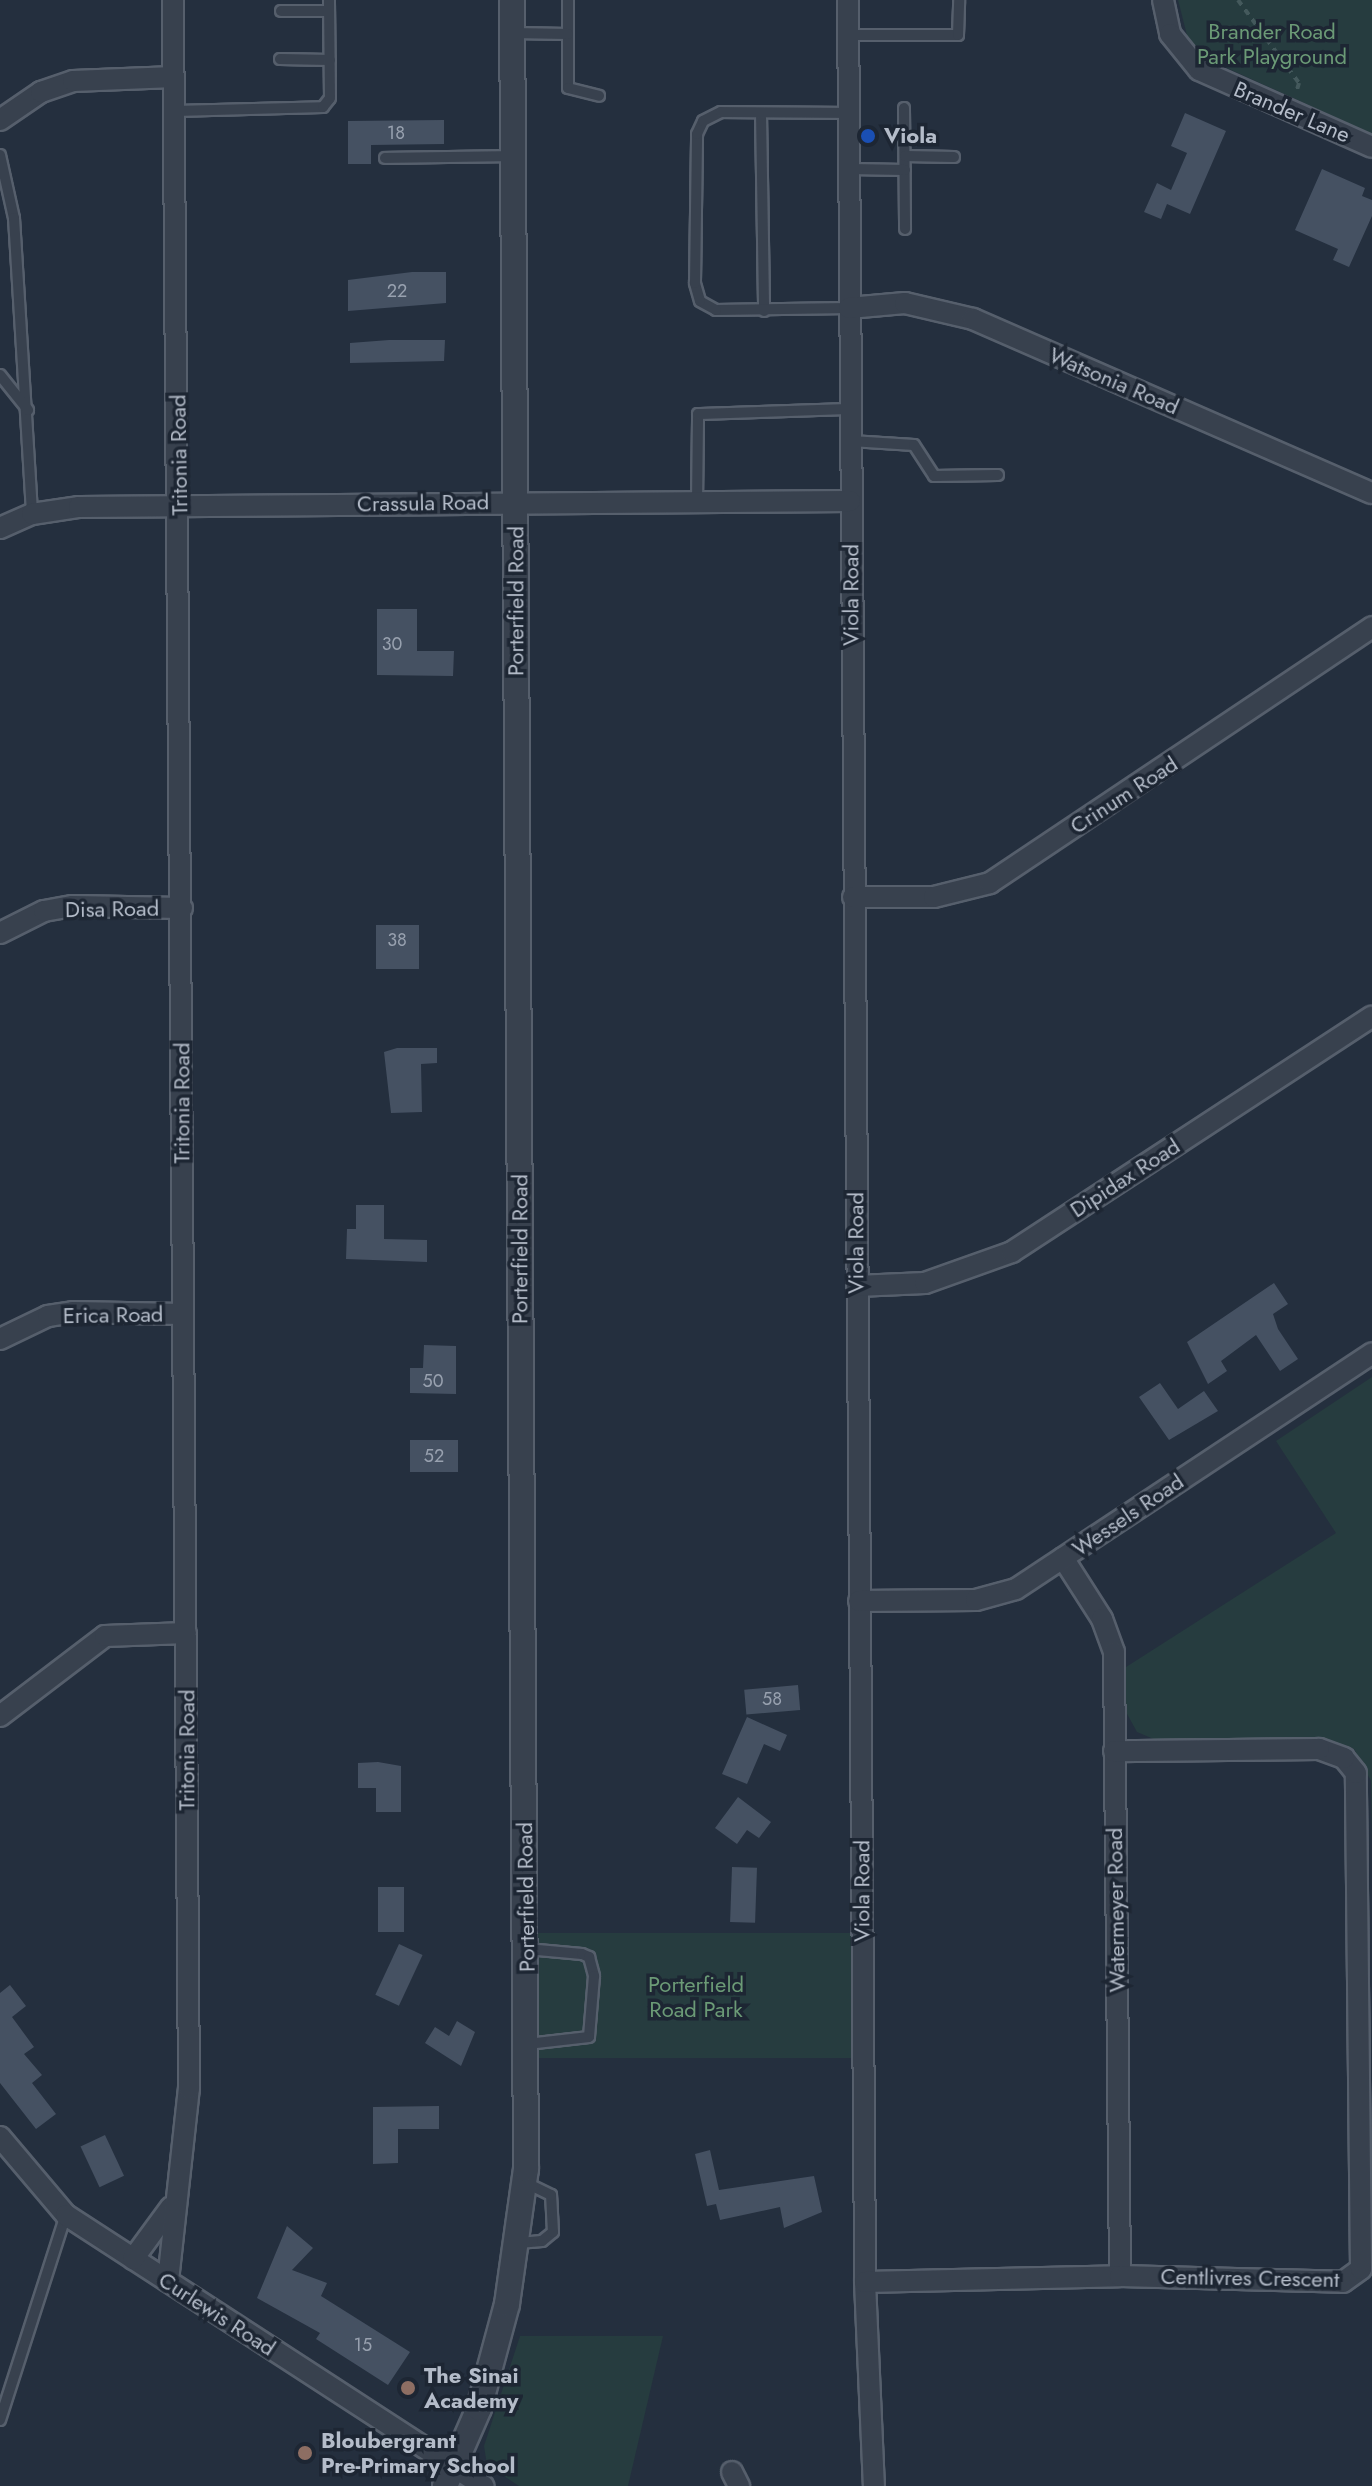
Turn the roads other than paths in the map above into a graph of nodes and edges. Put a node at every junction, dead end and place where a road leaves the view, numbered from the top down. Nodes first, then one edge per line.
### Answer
1 (173, 0) edge
2 (512, 0) edge
3 (568, 0) edge
4 (848, 0) edge
5 (959, 0) edge
6 (1163, 0) edge
7 (329, 6) edge
8 (281, 11) dead end
9 (513, 33) junction
10 (568, 34) junction
11 (849, 35) junction
12 (280, 59) dead end
13 (330, 60) junction
14 (174, 77) junction
15 (599, 96) dead end
16 (904, 108) dead end
17 (175, 111) junction
18 (761, 113) junction
19 (849, 113) junction
20 (0, 120) edge
21 (1372, 147) edge
22 (0, 155) edge
23 (511, 156) junction
24 (905, 156) junction
25 (954, 157) dead end
26 (385, 158) dead end
27 (850, 169) junction
28 (905, 170) junction
29 (14, 218) junction
30 (0, 226) edge
31 (905, 229) dead end
32 (849, 308) junction
33 (764, 311) junction
34 (0, 375) edge
35 (850, 409) junction
36 (29, 412) junction
37 (850, 441) junction
38 (998, 475) dead end
39 (1372, 493) edge
40 (850, 501) junction
41 (515, 502) junction
42 (697, 502) junction
43 (179, 506) junction
44 (32, 514) junction
45 (0, 528) edge
46 (1372, 627) edge
47 (853, 897) junction
48 (182, 908) junction
49 (0, 933) edge
50 (1372, 1016) edge
51 (857, 1286) junction
52 (182, 1314) junction
53 (0, 1339) edge
54 (1372, 1353) edge
55 (1063, 1558) junction
56 (859, 1601) junction
57 (186, 1633) junction
58 (0, 1716) edge
59 (1114, 1751) junction
60 (527, 1949) junction
61 (527, 2044) junction
62 (0, 2137) edge
63 (524, 2182) junction
64 (174, 2204) junction
65 (66, 2215) junction
66 (519, 2243) junction
67 (133, 2259) junction
68 (1120, 2276) junction
69 (168, 2281) junction
70 (865, 2282) junction
71 (0, 2420) edge
72 (450, 2477) edge
73 (484, 2486) edge
74 (874, 2486) edge

1 - 14 street, Tritonia Road
2 - 9 street, Porterfield Road
3 - 10 lane
4 - 11 street, Viola Road
5 - 11 lane
6 - 21 street, Brander Lane
7 - 8 lane
7 - 13 lane
9 - 10 lane
9 - 23 street, Porterfield Road
10 - 15 lane
11 - 19 street, Viola Road
12 - 13 lane
13 - 17 lane
14 - 17 street, Tritonia Road
14 - 20 street
16 - 24 lane
17 - 43 street, Tritonia Road
18 - 19 lane
18 - 33 lane
18 - 33 lane
19 - 27 street, Viola Road
22 - 29 lane
23 - 26 lane
23 - 41 street, Porterfield Road
24 - 25 lane
24 - 28 lane
27 - 28 lane
27 - 32 street, Viola Road
28 - 31 lane
29 - 30 lane
29 - 36 lane
32 - 33 lane
32 - 35 street, Viola Road
32 - 39 street, Watsonia Road
34 - 36 lane
35 - 37 street, Viola Road
35 - 42 lane
36 - 44 lane
37 - 38 lane
37 - 40 street, Viola Road
40 - 42 street, Crassula Road
40 - 47 street, Viola Road
41 - 42 street, Crassula Road
41 - 43 street, Crassula Road
41 - 60 street, Porterfield Road
43 - 44 street, Crassula Road
43 - 48 street, Tritonia Road
44 - 45 street, Crassula Road
46 - 47 street, Crinum Road
47 - 51 street, Viola Road
48 - 49 street, Disa Road
48 - 52 street, Tritonia Road
50 - 51 street, Dipidax Road
51 - 56 street, Viola Road
52 - 53 street, Erica Road
52 - 57 street, Tritonia Road
54 - 55 street, Wessels Road
55 - 56 street, Wessels Road
55 - 59 street, Watermeyer Road
56 - 70 street, Viola Road
57 - 58 street
57 - 64 street, Tritonia Road
59 - 68 street, Watermeyer Road
59 - 68 street, Centlivres Crescent
60 - 61 street, Porterfield Road
60 - 61 lane
61 - 63 street, Porterfield Road
62 - 65 street, Curlewis Road
63 - 66 street, Porterfield Road
63 - 66 lane
64 - 67 street, Tritonia Road
64 - 69 street, Tritonia Road
65 - 67 street, Curlewis Road
65 - 71 lane
66 - 72 street, Porterfield Road
67 - 69 street, Curlewis Road
68 - 70 street, Centlivres Crescent
69 - 72 street, Curlewis Road
70 - 74 street, Viola Road
72 - 73 street, Curlewis Road

